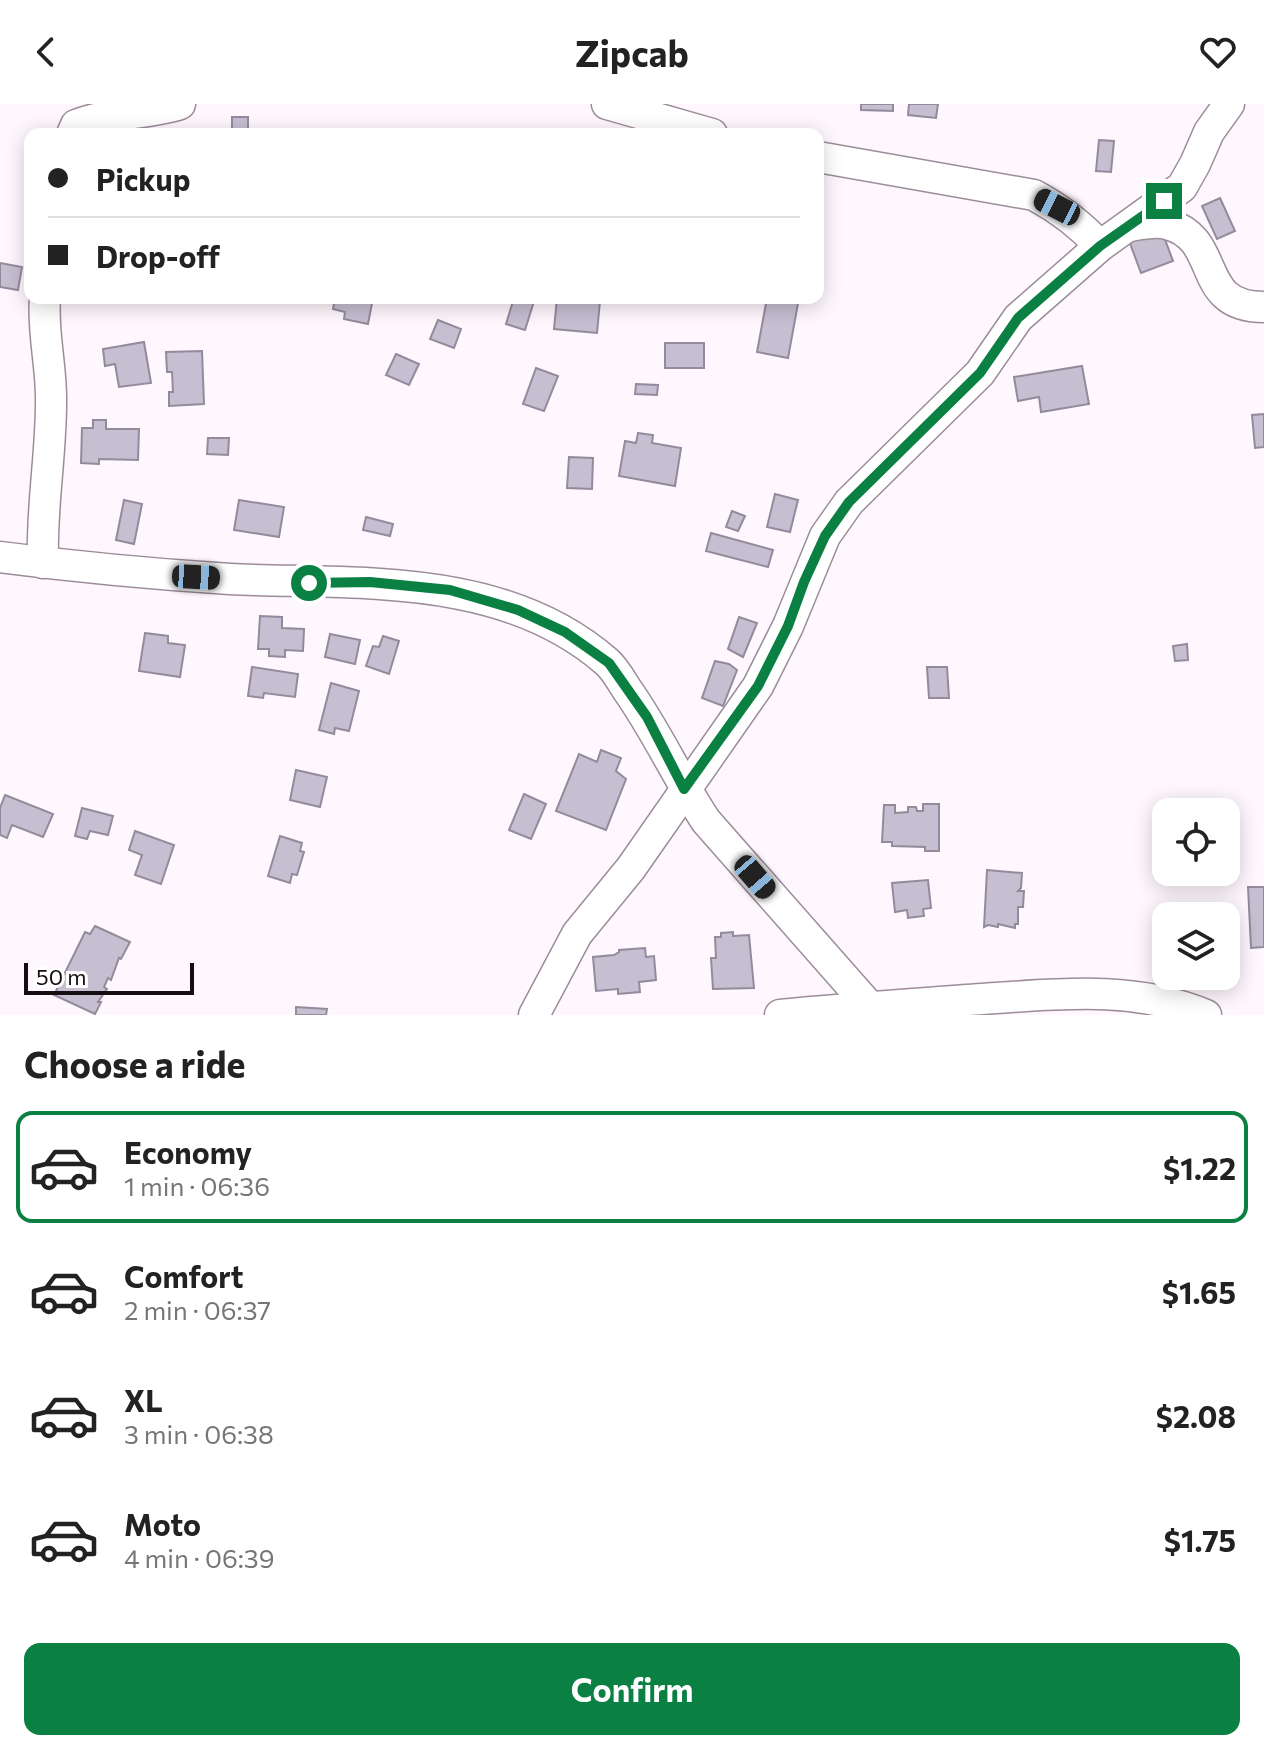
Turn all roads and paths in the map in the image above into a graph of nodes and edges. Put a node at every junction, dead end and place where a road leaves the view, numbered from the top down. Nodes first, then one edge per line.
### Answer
1 (180, 104) edge
2 (607, 104) edge
3 (1229, 104) edge
4 (75, 128) edge
5 (691, 128) edge
6 (824, 158) edge
7 (1128, 226) junction
8 (1100, 246) junction
9 (44, 304) edge
10 (1264, 307) edge
11 (0, 557) edge
12 (43, 563) junction
13 (684, 789) junction
14 (869, 1006) junction
15 (534, 1015) edge
16 (780, 1015) edge
17 (1206, 1015) edge

1 - 4 street
2 - 5 street
3 - 7 street
6 - 8 street
7 - 8 street
7 - 10 street
8 - 13 street
9 - 12 street
11 - 12 street
12 - 13 street
13 - 14 street
13 - 15 street
14 - 16 street
14 - 17 street

